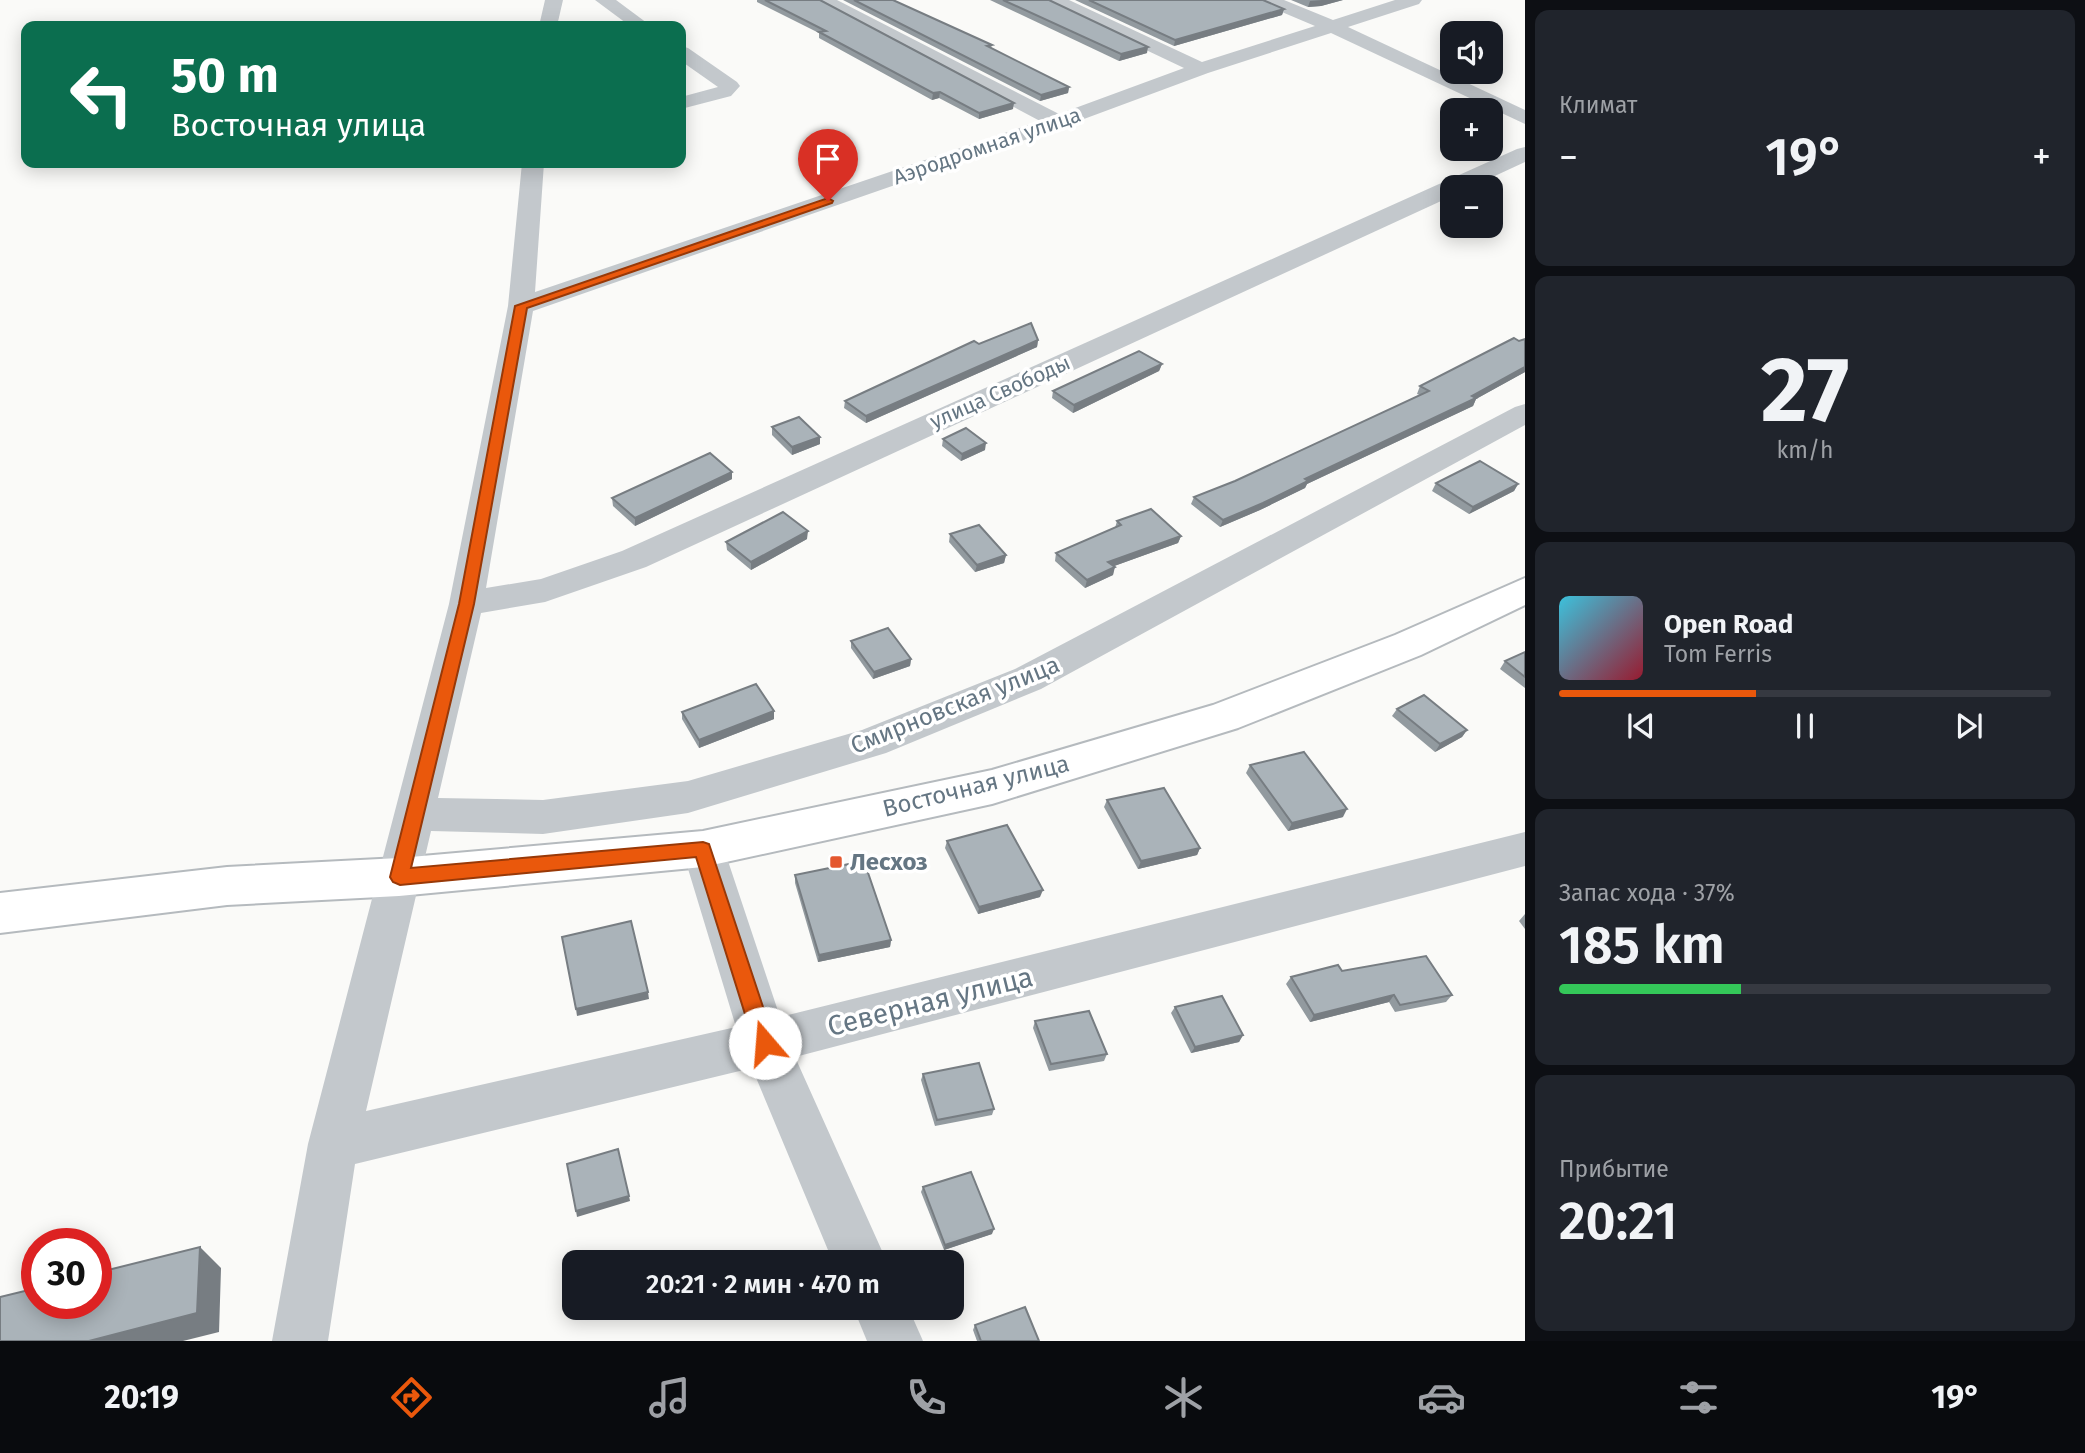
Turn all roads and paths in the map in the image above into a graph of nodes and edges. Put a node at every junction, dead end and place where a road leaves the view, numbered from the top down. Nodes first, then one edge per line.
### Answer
1 (554, 0) edge
2 (604, 0) edge
3 (823, 0) edge
4 (1055, 0) edge
5 (1269, 0) edge
6 (1413, 0) edge
7 (549, 21) edge
8 (635, 21) edge
9 (1331, 26) junction
10 (686, 55) edge
11 (1201, 69) junction
12 (686, 102) edge
13 (1525, 118) edge
14 (1058, 122) junction
15 (1525, 154) edge
16 (534, 168) edge
17 (521, 306) junction
18 (1525, 413) edge
19 (1525, 590) edge
20 (466, 604) junction
21 (415, 814) junction
22 (703, 849) junction
23 (1525, 849) edge
24 (400, 877) junction
25 (0, 913) edge
26 (765, 1043) junction
27 (333, 1144) junction
28 (855, 1250) edge
29 (886, 1320) edge
30 (300, 1341) edge
31 (895, 1341) edge

1 - 7 street
2 - 8 street
3 - 14 street
4 - 11 street
5 - 9 street
6 - 9 street, Аэродромная улица
9 - 11 street, Аэродромная улица
9 - 13 street
10 - 12 street
11 - 14 street, Аэродромная улица
14 - 17 street, Аэродромная улица
15 - 20 street, улица Свободы
16 - 17 street
17 - 20 street
18 - 21 street, Смирновская улица
19 - 22 main road, Восточная улица
20 - 21 street
21 - 24 street
22 - 24 main road, Восточная улица
22 - 26 street
23 - 26 street, Северная улица
24 - 25 main road, Восточная улица
24 - 27 street
26 - 27 street, Северная улица
26 - 28 street
27 - 30 street
29 - 31 street

